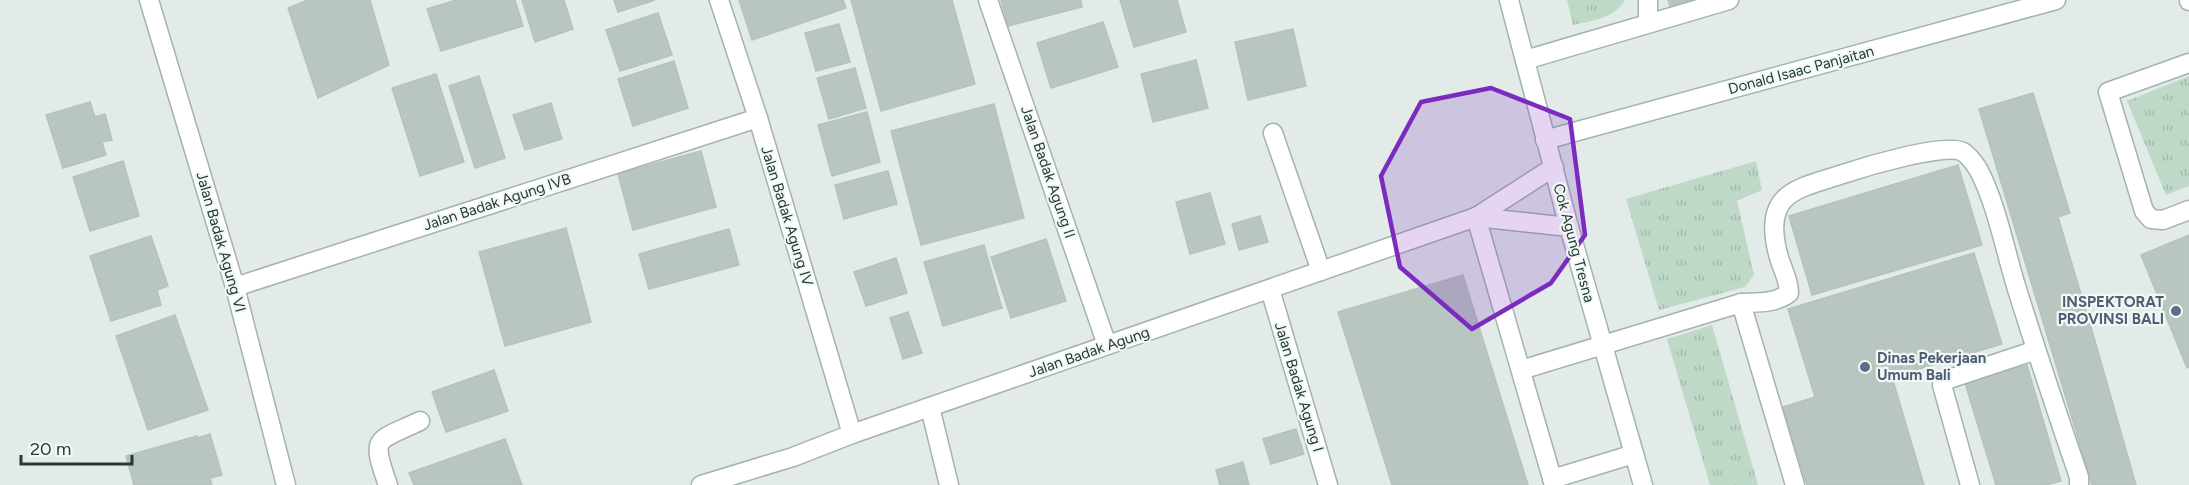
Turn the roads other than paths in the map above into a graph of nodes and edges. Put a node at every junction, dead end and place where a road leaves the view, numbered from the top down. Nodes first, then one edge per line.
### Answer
1 (149, 0) edge
2 (719, 0) edge
3 (988, 0) edge
4 (1509, 0) edge
5 (1648, 0) edge
6 (1729, 0) edge
7 (2056, 0) edge
8 (1648, 23) junction
9 (1525, 60) junction
10 (2189, 63) edge
11 (758, 118) junction
12 (1273, 133) dead end
13 (1545, 140) junction
14 (1554, 167) junction
15 (2189, 210) edge
16 (1476, 217) junction
17 (1569, 227) junction
18 (1321, 271) junction
19 (236, 287) junction
20 (1270, 289) junction
21 (1741, 303) junction
22 (1107, 345) junction
23 (1603, 346) junction
24 (2036, 350) junction
25 (1521, 370) junction
26 (930, 407) junction
27 (420, 421) dead end
28 (852, 434) junction
29 (1634, 454) junction
30 (733, 480) edge
31 (1553, 482) edge
32 (286, 485) edge
33 (388, 485) edge
34 (700, 485) edge
35 (949, 485) edge
36 (1328, 485) edge
37 (1643, 485) edge
38 (1795, 485) edge
39 (1970, 485) edge
40 (2079, 485) edge

1 - 19 street, Jalan Badak Agung VI
2 - 11 street, Jalan Badak Agung IV
3 - 22 street, Jalan Badak Agung II
4 - 9 street, Cok Agung Tresna
5 - 8 street
6 - 8 street
7 - 13 street, Donald Isaac Panjaitan
8 - 9 street
9 - 13 street, Cok Agung Tresna
10 - 15 street
11 - 19 street, Jalan Badak Agung IVB
11 - 28 street, Jalan Badak Agung IV
12 - 18 street
13 - 14 street, Cok Agung Tresna
14 - 16 street, Jalan Badak Agung
14 - 17 street, Cok Agung Tresna
16 - 17 street, Jalan Badak Agung
16 - 18 street, Jalan Badak Agung
16 - 25 street
17 - 23 street, Cok Agung Tresna
18 - 20 street, Jalan Badak Agung
19 - 32 street, Jalan Badak Agung VI
20 - 22 street, Jalan Badak Agung
20 - 36 street, Jalan Badak Agung I
21 - 23 street
21 - 24 street
21 - 38 street
22 - 26 street, Jalan Badak Agung
23 - 25 street
23 - 29 street, Cok Agung Tresna
24 - 39 street
24 - 40 street
25 - 31 street
26 - 28 street, Jalan Badak Agung
26 - 35 street
27 - 33 street
28 - 30 street, Jalan Badak Agung
29 - 31 street
29 - 37 street, Cok Agung Tresna
30 - 34 street, Jalan Badak Agung

